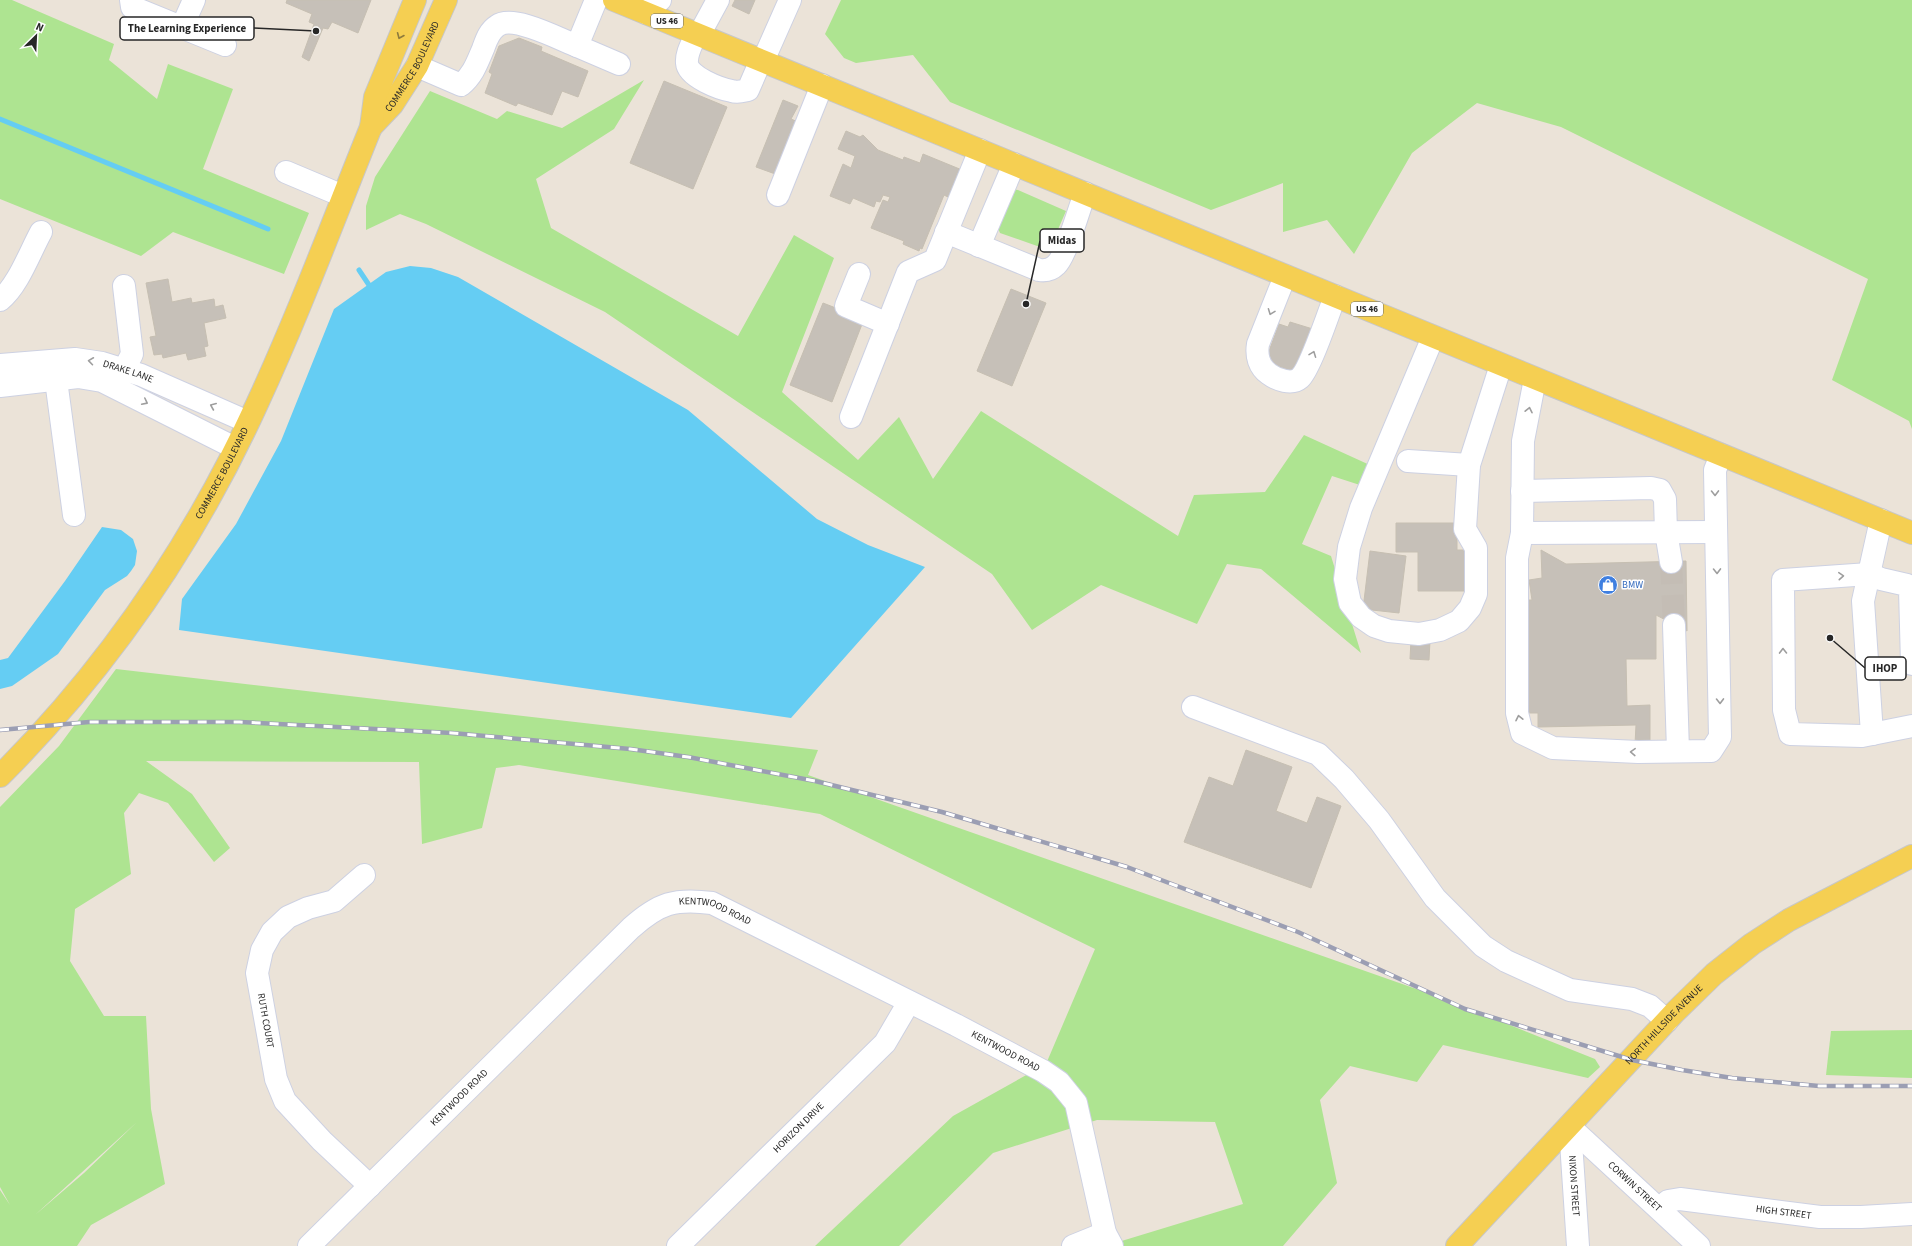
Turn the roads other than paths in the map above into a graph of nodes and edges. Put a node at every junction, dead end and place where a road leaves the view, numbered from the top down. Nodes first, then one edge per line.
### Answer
1 (130, 0) edge
2 (194, 0) edge
3 (415, 0) edge
4 (446, 0) edge
5 (596, 0) edge
6 (614, 0) edge
7 (718, 0) edge
8 (790, 0) edge
9 (653, 6) edge
10 (182, 27) junction
11 (698, 34) junction
12 (225, 45) dead end
13 (577, 46) junction
14 (762, 61) junction
15 (619, 64) dead end
16 (417, 66) junction
17 (822, 85) junction
18 (371, 127) junction
19 (980, 150) junction
20 (1014, 164) junction
21 (286, 172) dead end
22 (1085, 194) junction
23 (778, 195) dead end
24 (343, 196) junction
25 (40, 232) dead end
26 (946, 232) junction
27 (979, 246) junction
28 (859, 274) dead end
29 (1285, 276) junction
30 (124, 286) dead end
31 (1335, 296) junction
32 (0, 300) edge
33 (888, 324) junction
34 (1433, 337) junction
35 (0, 365) edge
36 (1501, 365) junction
37 (54, 369) junction
38 (120, 378) junction
39 (1535, 379) junction
40 (0, 386) edge
41 (852, 417) dead end
42 (248, 422) junction
43 (235, 448) junction
44 (1721, 455) junction
45 (1408, 460) dead end
46 (1469, 464) junction
47 (1522, 491) junction
48 (74, 515) dead end
49 (1881, 520) junction
50 (1666, 532) junction
51 (1716, 532) junction
52 (1522, 533) junction
53 (1912, 533) edge
54 (1671, 562) tunnel mouth
55 (1869, 574) junction
56 (1674, 625) tunnel mouth
57 (1912, 664) edge
58 (1193, 708) dead end
59 (1912, 726) edge
60 (1872, 734) junction
61 (1678, 752) junction
62 (0, 776) edge
63 (1912, 856) edge
64 (364, 875) dead end
65 (909, 1002) junction
66 (1667, 1022) junction
67 (1570, 1127) junction
68 (370, 1186) junction
69 (1660, 1209) junction
70 (1912, 1214) edge
71 (1109, 1240) edge
72 (309, 1246) edge
73 (678, 1246) edge
74 (1072, 1246) edge
75 (1457, 1246) edge
76 (1578, 1246) edge
77 (1699, 1246) edge

1 - 10 street
2 - 10 street
3 -> 18 main road, COMMERCE BOULEVARD
4 - 16 main road, COMMERCE BOULEVARD
5 - 13 street
6 - 9 main road, US 46
7 - 11 street
8 - 14 street
9 - 11 main road, US 46
10 - 12 street
11 - 14 main road, US 46
11 - 14 street
13 - 15 street
13 - 16 street
14 - 17 main road, US 46
16 - 18 main road, COMMERCE BOULEVARD
17 - 19 main road, US 46
17 - 23 street
18 - 24 main road, COMMERCE BOULEVARD
19 - 20 main road, US 46
19 - 26 street
20 - 22 main road, US 46
20 - 27 street
21 - 24 street
22 - 27 street
22 - 29 main road, US 46
24 - 42 main road, COMMERCE BOULEVARD
25 - 32 street
26 - 27 street
26 - 33 street
28 - 33 street
29 - 31 main road, US 46
29 -> 31 street
30 - 38 street
31 - 34 main road, US 46
33 - 41 street
34 - 36 main road, US 46
34 - 46 street
35 - 37 street, DRAKE LANE
36 - 39 main road, US 46
36 - 46 street
37 - 38 street, DRAKE LANE
37 - 40 street, DRAKE LANE
37 - 48 street
42 -> 38 street, DRAKE LANE
38 -> 43 street, DRAKE LANE
39 - 44 main road, US 46
47 -> 39 street
42 - 43 main road, COMMERCE BOULEVARD
43 - 62 main road, COMMERCE BOULEVARD
44 - 49 main road, US 46
44 -> 51 street
45 - 46 street
47 - 50 street
47 - 52 street
49 - 53 main road, US 46
49 - 55 street
50 - 51 street
50 - 52 street
50 - 54 street
51 -> 61 street
61 -> 52 street
55 - 57 street
55 - 60 street
60 -> 55 street
56 - 61 street
58 - 66 street
59 - 60 street
63 - 66 main road, NORTH HILLSIDE AVENUE
64 - 68 street, RUTH COURT
65 - 68 street, KENTWOOD ROAD
65 - 71 street, KENTWOOD ROAD
65 - 73 street, HORIZON DRIVE
66 - 67 main road, NORTH HILLSIDE AVENUE
67 - 69 street, CORWIN STREET
67 - 75 main road, NORTH HILLSIDE AVENUE
67 - 76 street, NIXON STREET
68 - 72 street, KENTWOOD ROAD
69 - 70 street, HIGH STREET
69 - 77 street, CORWIN STREET
71 - 74 street, KENTWOOD ROAD

